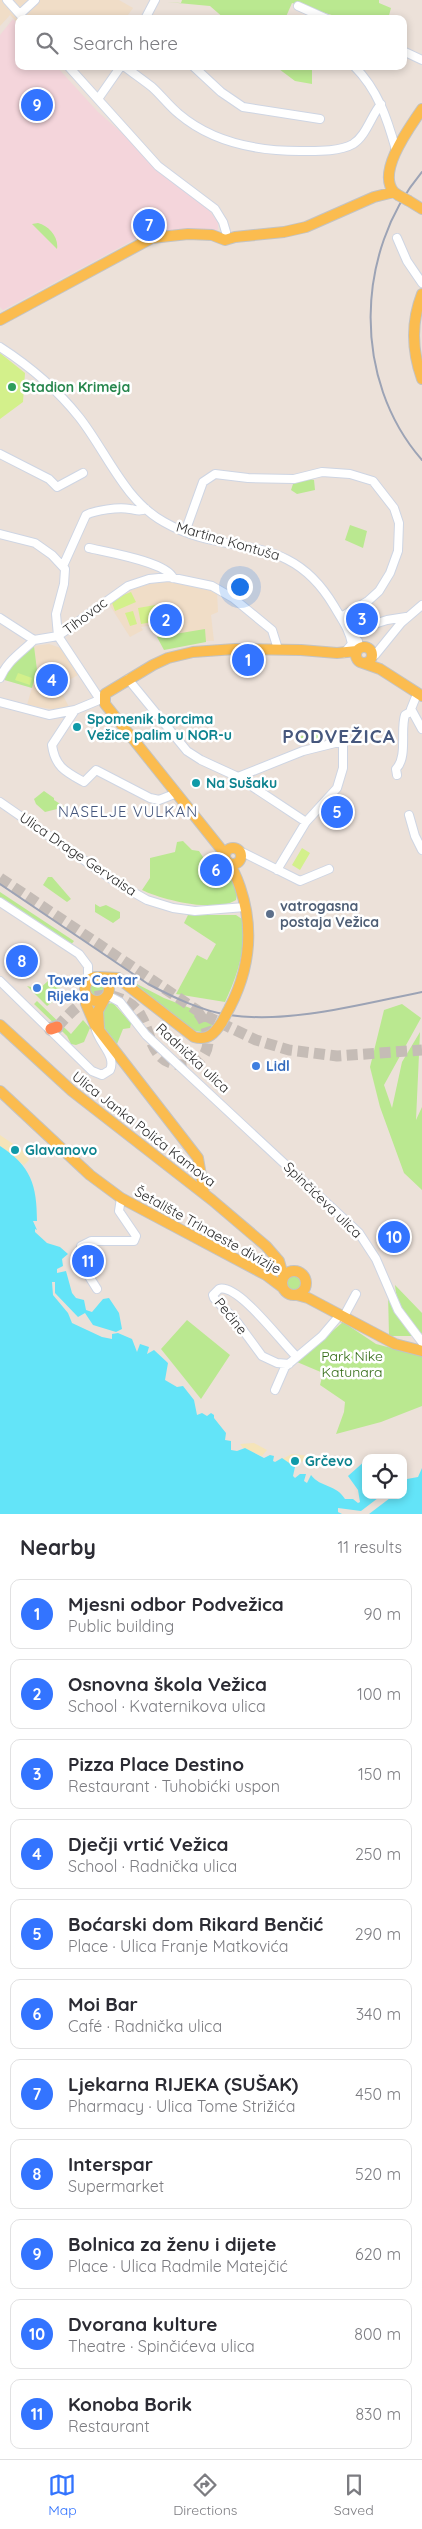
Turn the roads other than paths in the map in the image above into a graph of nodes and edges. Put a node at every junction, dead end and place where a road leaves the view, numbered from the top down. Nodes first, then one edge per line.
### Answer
1 (7, 0) edge
2 (35, 0) edge
3 (155, 0) edge
4 (298, 6) dead end
5 (21, 15) edge
6 (23, 15) edge
7 (147, 15) edge
8 (318, 15) edge
9 (407, 54) edge
10 (422, 60) edge
11 (72, 70) edge
12 (120, 70) edge
13 (129, 70) edge
14 (197, 70) edge
15 (358, 70) edge
16 (98, 99) junction
17 (381, 104) junction
18 (422, 109) edge
19 (320, 119) dead end
20 (396, 150) junction
21 (389, 174) junction
22 (396, 194) junction
23 (374, 197) junction
24 (422, 209) edge
25 (224, 234) junction
26 (397, 238) dead end
27 (422, 283) edge
28 (422, 294) edge
29 (0, 320) edge
30 (0, 347) edge
31 (422, 379) edge
32 (0, 454) edge
33 (83, 473) dead end
34 (146, 509) junction
35 (185, 532) junction
36 (0, 534) edge
37 (88, 548) dead end
38 (63, 566) junction
39 (174, 578) junction
40 (422, 605) edge
41 (340, 617) junction
42 (406, 617) junction
43 (0, 618) edge
44 (349, 632) junction
45 (58, 636) junction
46 (34, 640) junction
47 (278, 649) junction
48 (340, 653) junction
49 (359, 656) junction
50 (374, 656) junction
51 (380, 669) junction
52 (0, 678) edge
53 (128, 679) junction
54 (420, 695) edge
55 (101, 698) junction
56 (0, 702) edge
57 (75, 710) junction
58 (412, 711) junction
59 (52, 715) junction
60 (62, 728) junction
61 (422, 729) edge
62 (397, 774) dead end
63 (238, 777) junction
64 (177, 793) junction
65 (0, 802) edge
66 (409, 816) dead end
67 (306, 822) junction
68 (422, 850) edge
69 (235, 858) junction
70 (329, 869) dead end
71 (277, 870) junction
72 (0, 902) edge
73 (245, 907) junction
74 (93, 979) junction
75 (122, 980) junction
76 (0, 981) edge
77 (85, 992) junction
78 (107, 994) junction
79 (0, 1025) edge
80 (97, 1027) junction
81 (0, 1091) edge
82 (262, 1141) joint
83 (201, 1170) junction
84 (190, 1183) junction
85 (204, 1194) junction
86 (121, 1198) junction
87 (273, 1252) junction
88 (297, 1270) junction
89 (283, 1276) junction
90 (306, 1284) junction
91 (282, 1287) junction
92 (96, 1289) dead end
93 (356, 1294) dead end
94 (297, 1295) junction
95 (324, 1307) junction
96 (341, 1317) junction
97 (422, 1342) edge
98 (422, 1352) edge
99 (296, 1356) junction
100 (289, 1364) junction
101 (275, 1390) dead end

1 - 5 street
2 - 6 street
3 - 7 street
4 - 8 street
9 - 10 street
11 - 16 street
12 - 16 street
13 - 17 street
14 - 19 street
15 - 17 street
16 - 25 street
17 - 20 street
18 - 20 main road
20 - 21 main road
21 - 22 main road
21 - 23 main road
22 - 23 main road
22 - 24 main road, bridge
23 - 25 main road
25 - 29 main road
26 - 27 street
28 - 31 main road
30 - 34 street, Martina Kontuša
32 - 33 street
34 - 35 street, Martina Kontuša
34 - 38 street
35 - 41 street, Martina Kontuša
35 - 41 street
36 - 38 street
37 - 39 street
38 - 45 street
39 - 45 street, Tihovac
39 - 47 street
40 - 42 street
41 - 44 street, Martina Kontuša
42 - 44 street
42 - 50 street
43 - 46 street
44 - 48 street
44 - 49 street, Martina Kontuša
45 - 46 street, Tihovac
45 - 55 street
46 - 52 street
47 - 48 main road
47 - 53 main road
48 - 49 main road
49 - 50 main road
49 - 50 main road
49 - 51 main road
50 - 51 main road
51 - 54 main road
53 - 55 main road
53 - 63 street
54 - 58 street
55 - 57 street
55 - 64 main road
56 - 59 street
57 - 59 street
57 - 60 street
58 - 61 street
58 - 62 street
59 - 60 street
60 - 64 street
63 - 67 street
63 - 67 street
64 - 69 main road
65 - 73 street, Ulica Drage Gervaisa
66 - 68 street
67 - 71 street
69 - 71 street
69 - 73 main road, Radnička ulica
70 - 71 street
72 - 74 street
73 - 75 main road, Radnička ulica, bridge
74 - 75 main road
74 - 77 main road
74 - 78 main road, Radnička ulica
75 - 78 main road
76 - 80 street
77 - 78 main road, Radnička ulica
77 - 80 main road
78 - 80 main road
78 - 82 street, Radnička ulica
79 - 84 main road, Ulica Janka Polića Kamova
80 - 83 main road
81 - 86 main road, Šetalište Trinaeste divizije
82 - 97 street, Spinčićeva ulica
83 - 84 main road
83 - 85 main road
84 - 85 main road, Ulica Janka Polića Kamova
85 - 87 main road, Ulica Janka Polića Kamova
86 - 91 main road, Šetalište Trinaeste divizije
86 - 92 street, Šetalište Trinaeste divizije
87 - 88 main road, Ulica Janka Polića Kamova
87 - 89 main road, Ulica Janka Polića Kamova
88 - 89 main road
88 - 90 main road
89 - 91 main road
90 - 94 main road
90 - 95 main road
91 - 94 main road
93 - 96 street
94 - 95 main road
95 - 96 main road
96 - 98 main road
96 - 99 street
99 - 100 street
99 - 100 street, Pećine
100 - 101 street

